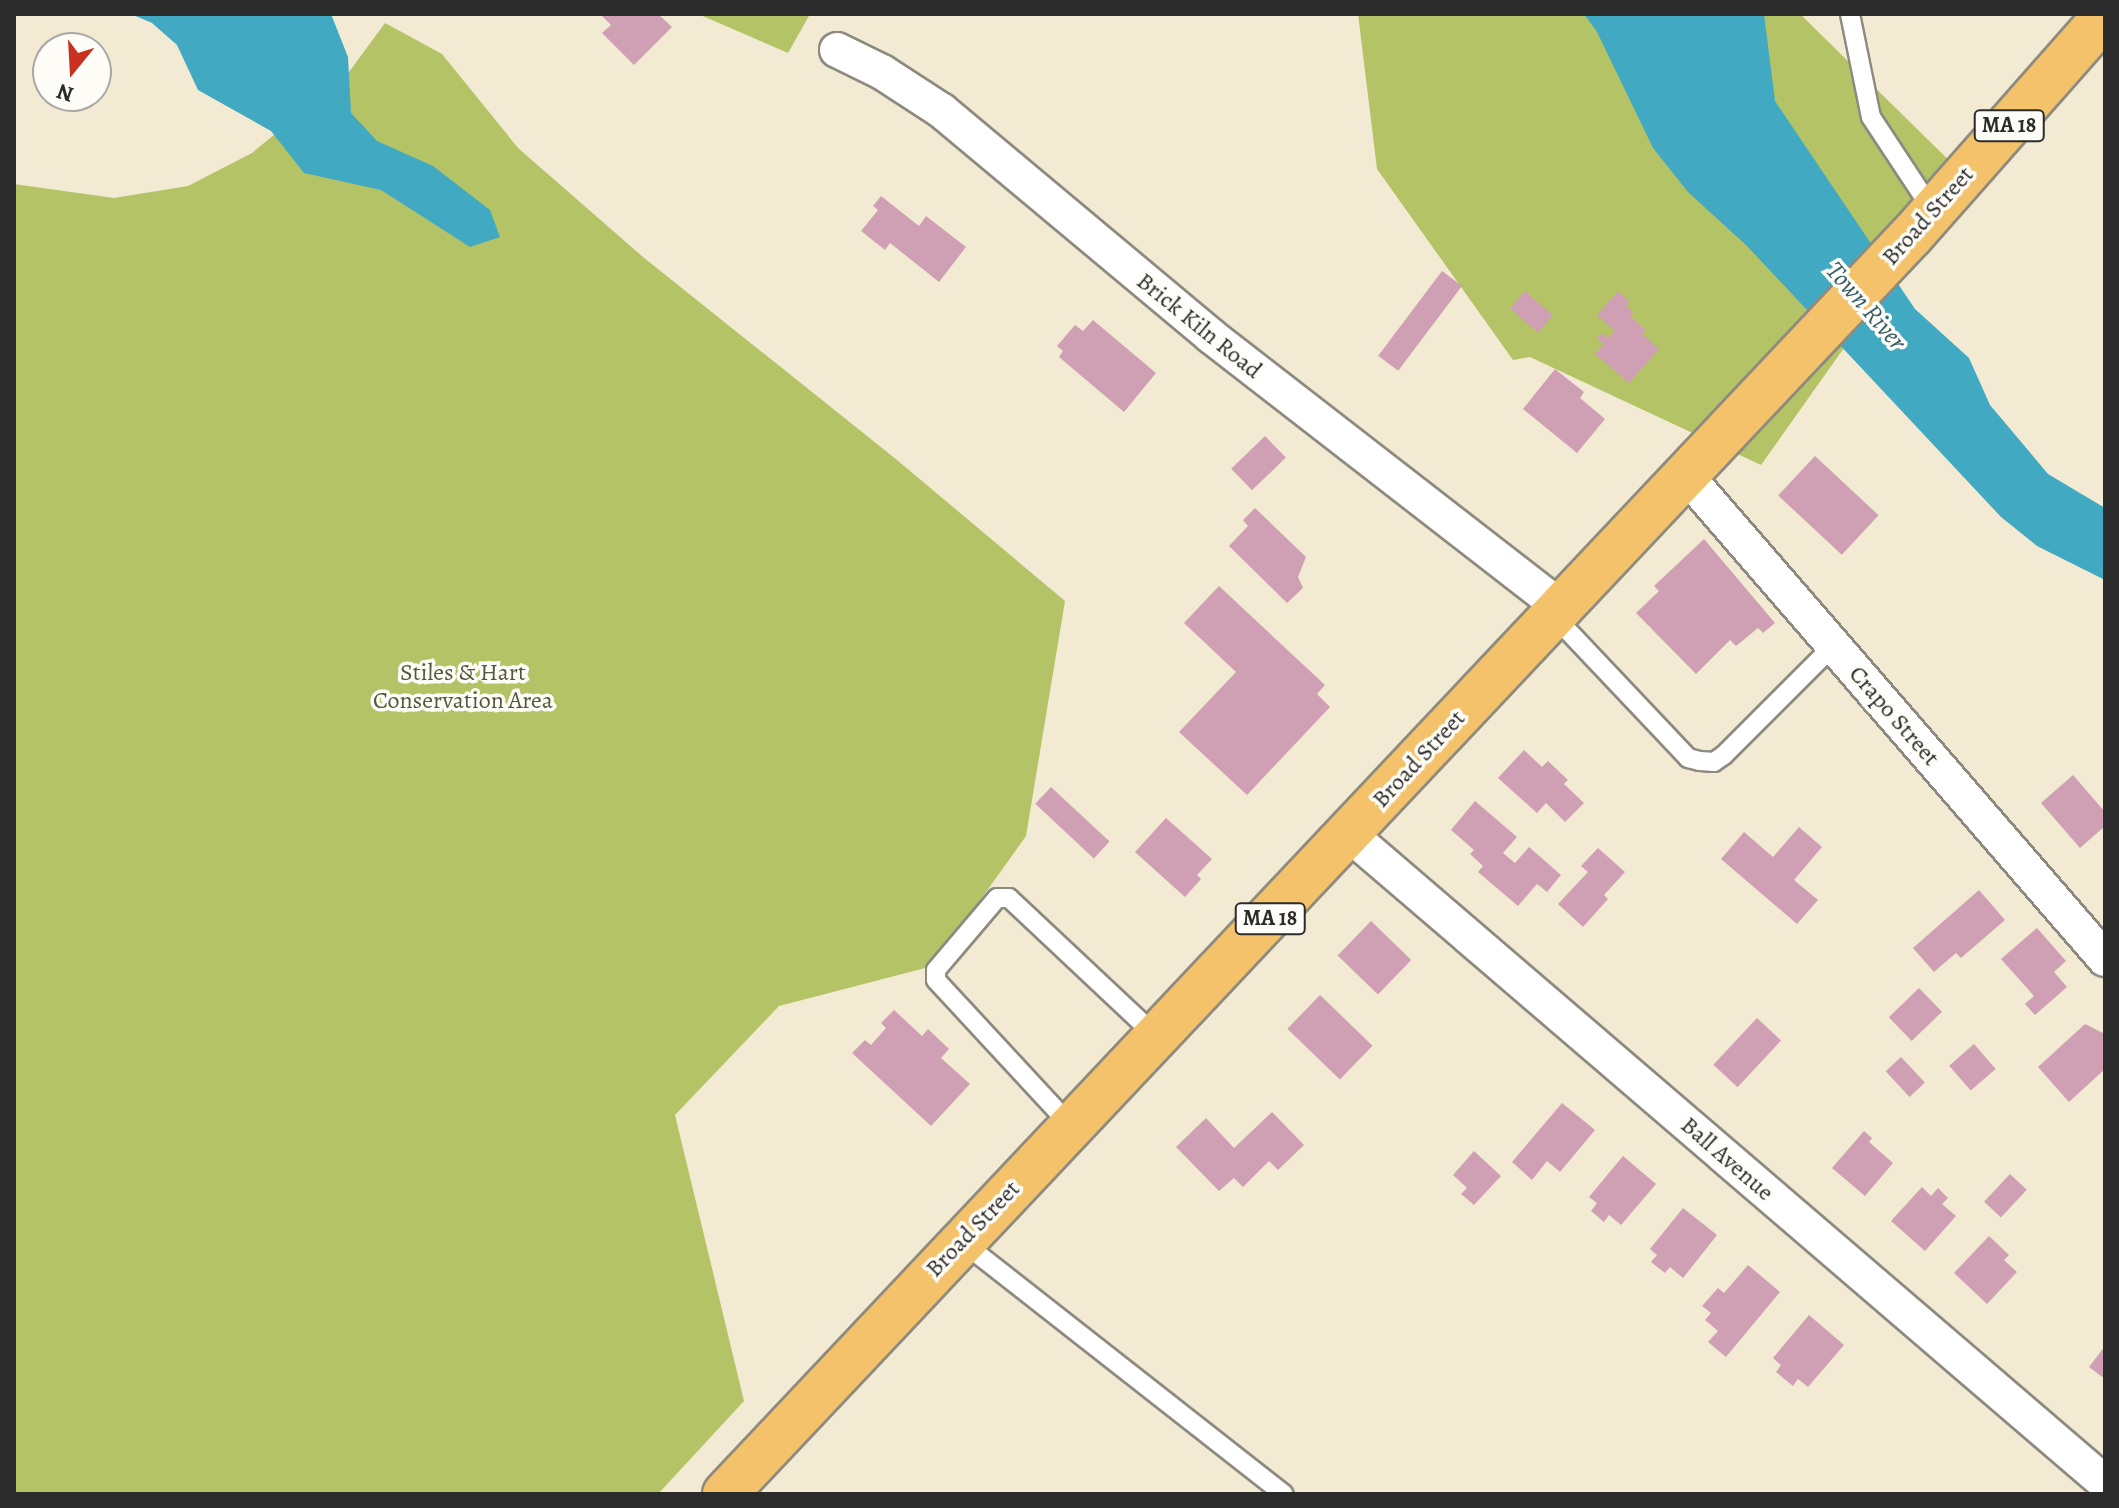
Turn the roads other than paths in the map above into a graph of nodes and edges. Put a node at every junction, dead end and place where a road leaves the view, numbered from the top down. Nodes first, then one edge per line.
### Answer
1 (1850, 14) edge
2 (2105, 16) edge
3 (837, 50) dead end
4 (1922, 223) junction
5 (1684, 473) junction
6 (1556, 610) junction
7 (1833, 646) junction
8 (1349, 834) junction
9 (2105, 959) edge
10 (1158, 1038) junction
11 (1072, 1127) junction
12 (961, 1241) junction
13 (2105, 1483) edge
14 (725, 1494) edge
15 (1284, 1494) edge

1 - 4 lane
2 - 4 main road, Broad Street / MA 18
3 - 6 street, Brick Kiln Road
4 - 5 main road, Broad Street / MA 18
5 - 6 main road, Broad Street / MA 18
5 - 7 street, Crapo Street
6 - 7 lane
6 - 8 main road, Broad Street / MA 18
7 - 9 street, Crapo Street
8 - 10 main road, Broad Street / MA 18
8 - 13 street, Ball Avenue
10 - 11 main road, Broad Street / MA 18
10 - 11 lane
11 - 12 main road, Broad Street / MA 18
12 - 14 main road, Broad Street / MA 18
12 - 15 lane

